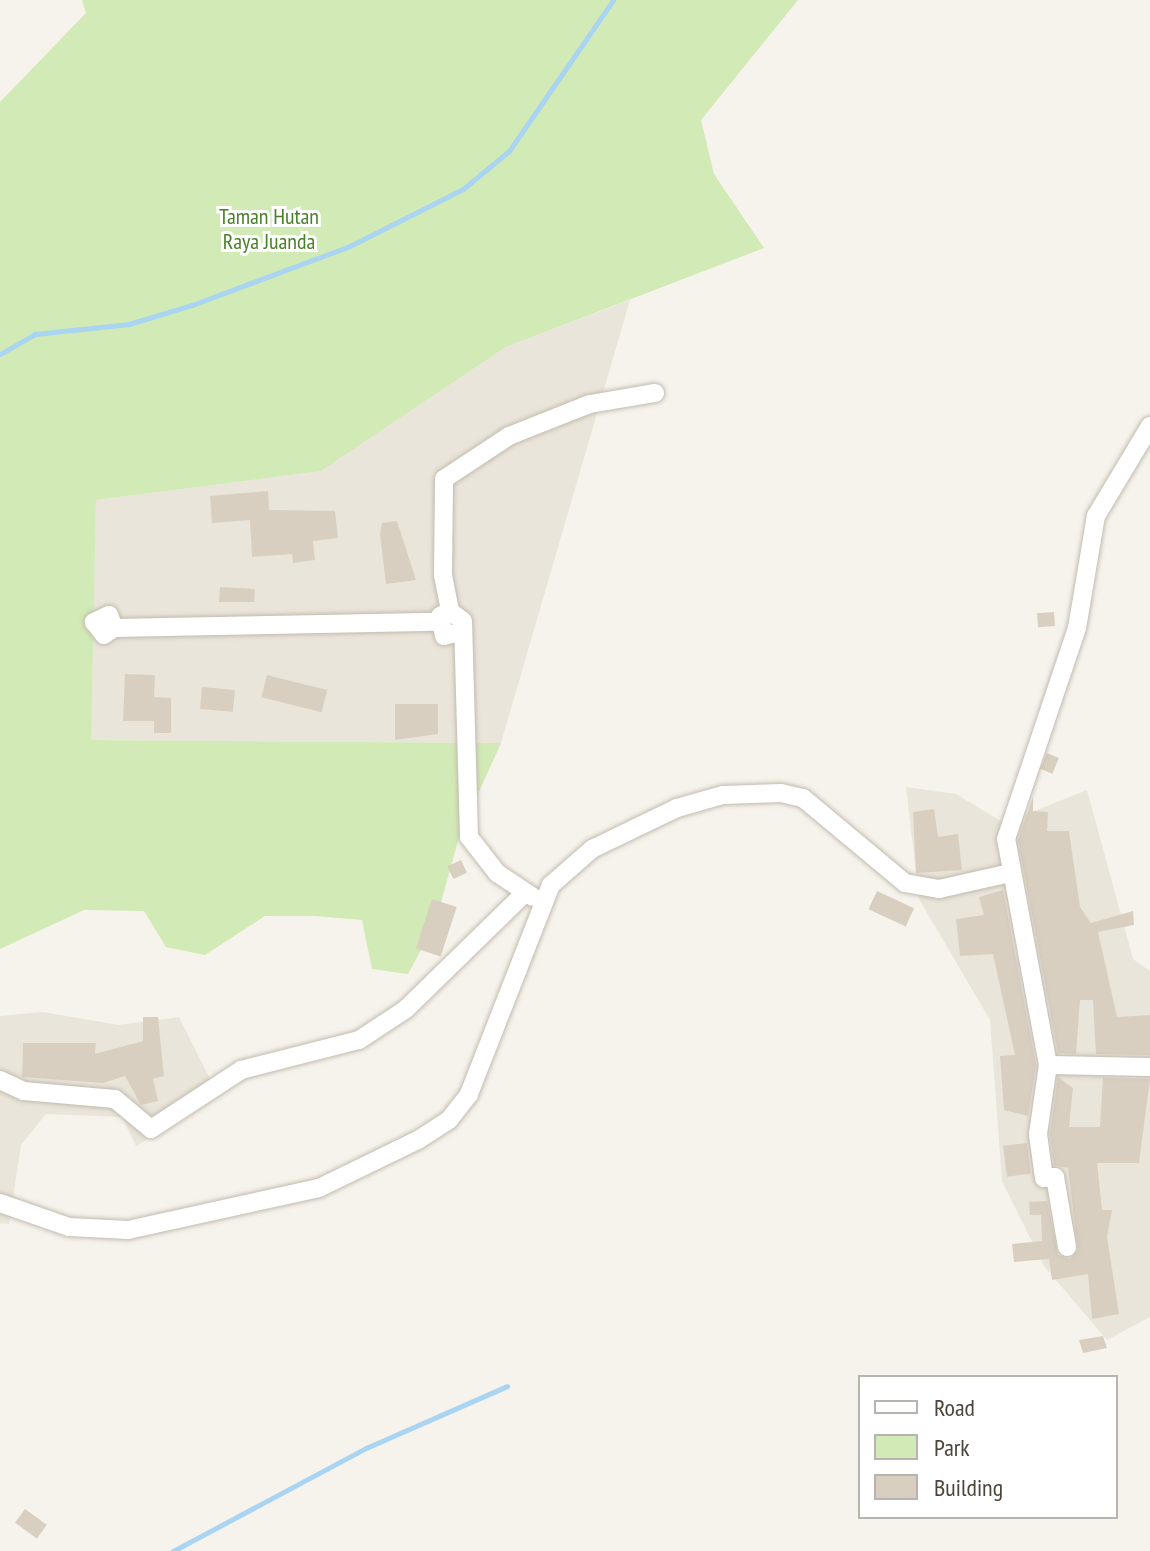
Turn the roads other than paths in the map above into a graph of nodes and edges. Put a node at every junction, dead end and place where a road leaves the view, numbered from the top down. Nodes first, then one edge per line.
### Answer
1 (655, 393) dead end
2 (1150, 426) edge
3 (444, 616) junction
4 (114, 628) dead end
5 (1010, 873) junction
6 (533, 897) junction
7 (1048, 1065) junction
8 (1150, 1067) edge
9 (0, 1080) edge
10 (0, 1203) edge
11 (1067, 1247) dead end

1 - 3 street
2 - 5 street
3 - 4 street
3 - 6 street
5 - 6 street
5 - 7 street
6 - 9 street
6 - 10 street
7 - 8 street
7 - 11 street

